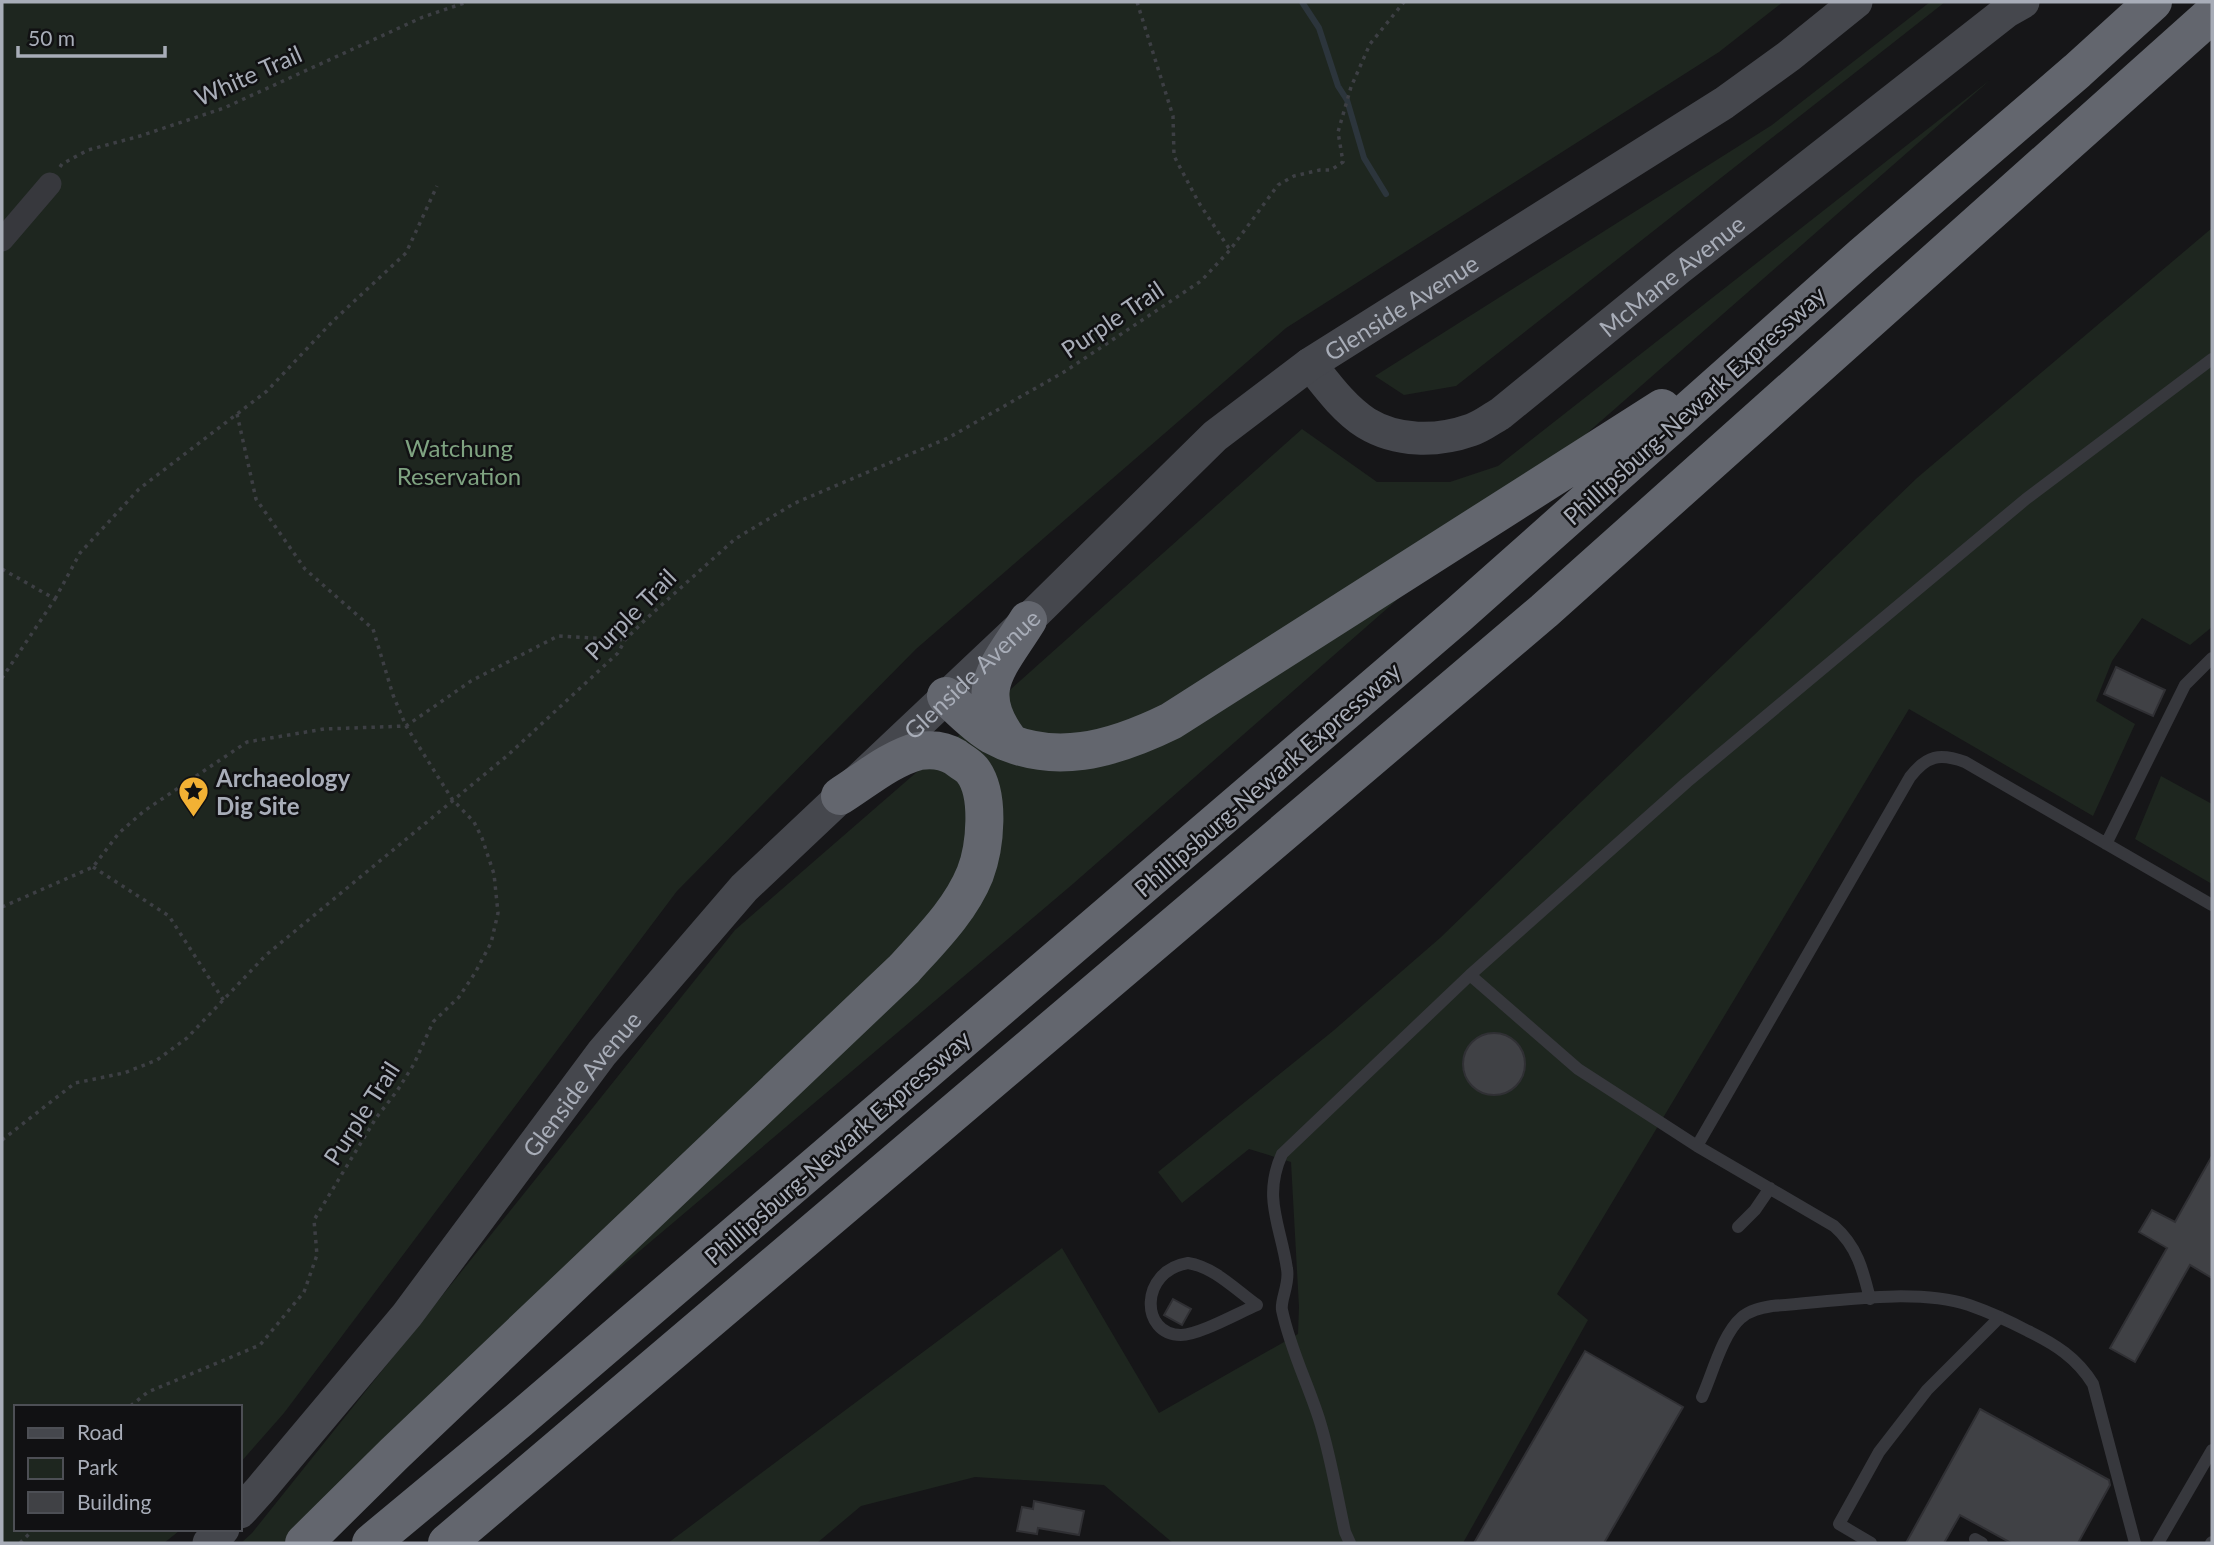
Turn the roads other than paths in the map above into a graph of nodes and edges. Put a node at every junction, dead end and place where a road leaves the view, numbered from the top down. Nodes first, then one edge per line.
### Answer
1 (1856, 2) edge
2 (2023, 2) edge
3 (2153, 2) edge
4 (2212, 14) edge
5 (50, 184) road end
6 (2, 240) edge
7 (1862, 256) junction
8 (2212, 359) edge
9 (1310, 363) junction
10 (1028, 620) junction
11 (2212, 659) edge
12 (938, 703) junction
13 (1010, 742) junction
14 (972, 770) junction
15 (840, 796) junction
16 (2106, 844) junction
17 (2212, 905) edge
18 (1470, 975) junction
19 (1697, 1146) junction
20 (1770, 1188) junction
21 (1738, 1227) dead end
22 (1870, 1299) junction
23 (1257, 1305) junction
24 (1281, 1307) junction
25 (2000, 1317) junction
26 (1702, 1397) dead end
27 (2212, 1450) edge
28 (242, 1510) edge
29 (304, 1543) edge
30 (371, 1543) edge
31 (447, 1543) edge
32 (1350, 1543) edge
33 (1871, 1543) edge
34 (2135, 1543) edge
35 (2158, 1543) edge

1 - 9 main road, Glenside Avenue
2 - 9 main road, McMane Avenue
3 - 7 highway, Phillipsburg-Newark Expressway
4 - 31 highway, Phillipsburg-Newark Expressway
5 - 6 street
7 - 13 highway
7 - 30 highway, Phillipsburg-Newark Expressway
8 - 18 lane
9 - 10 main road, Glenside Avenue
10 - 12 main road, Glenside Avenue
10 - 13 highway
11 - 16 lane
12 - 13 highway
12 - 14 highway
12 - 15 main road, Glenside Avenue
14 - 15 highway
14 - 29 highway
15 - 28 main road, Glenside Avenue
16 - 17 lane
16 - 19 lane
18 - 19 lane
18 - 24 lane
19 - 20 lane
20 - 21 lane
20 - 22 lane
22 - 25 lane
22 - 26 lane
23 - 23 lane
23 - 24 lane
24 - 32 lane
25 - 33 lane
25 - 34 lane
27 - 35 lane

